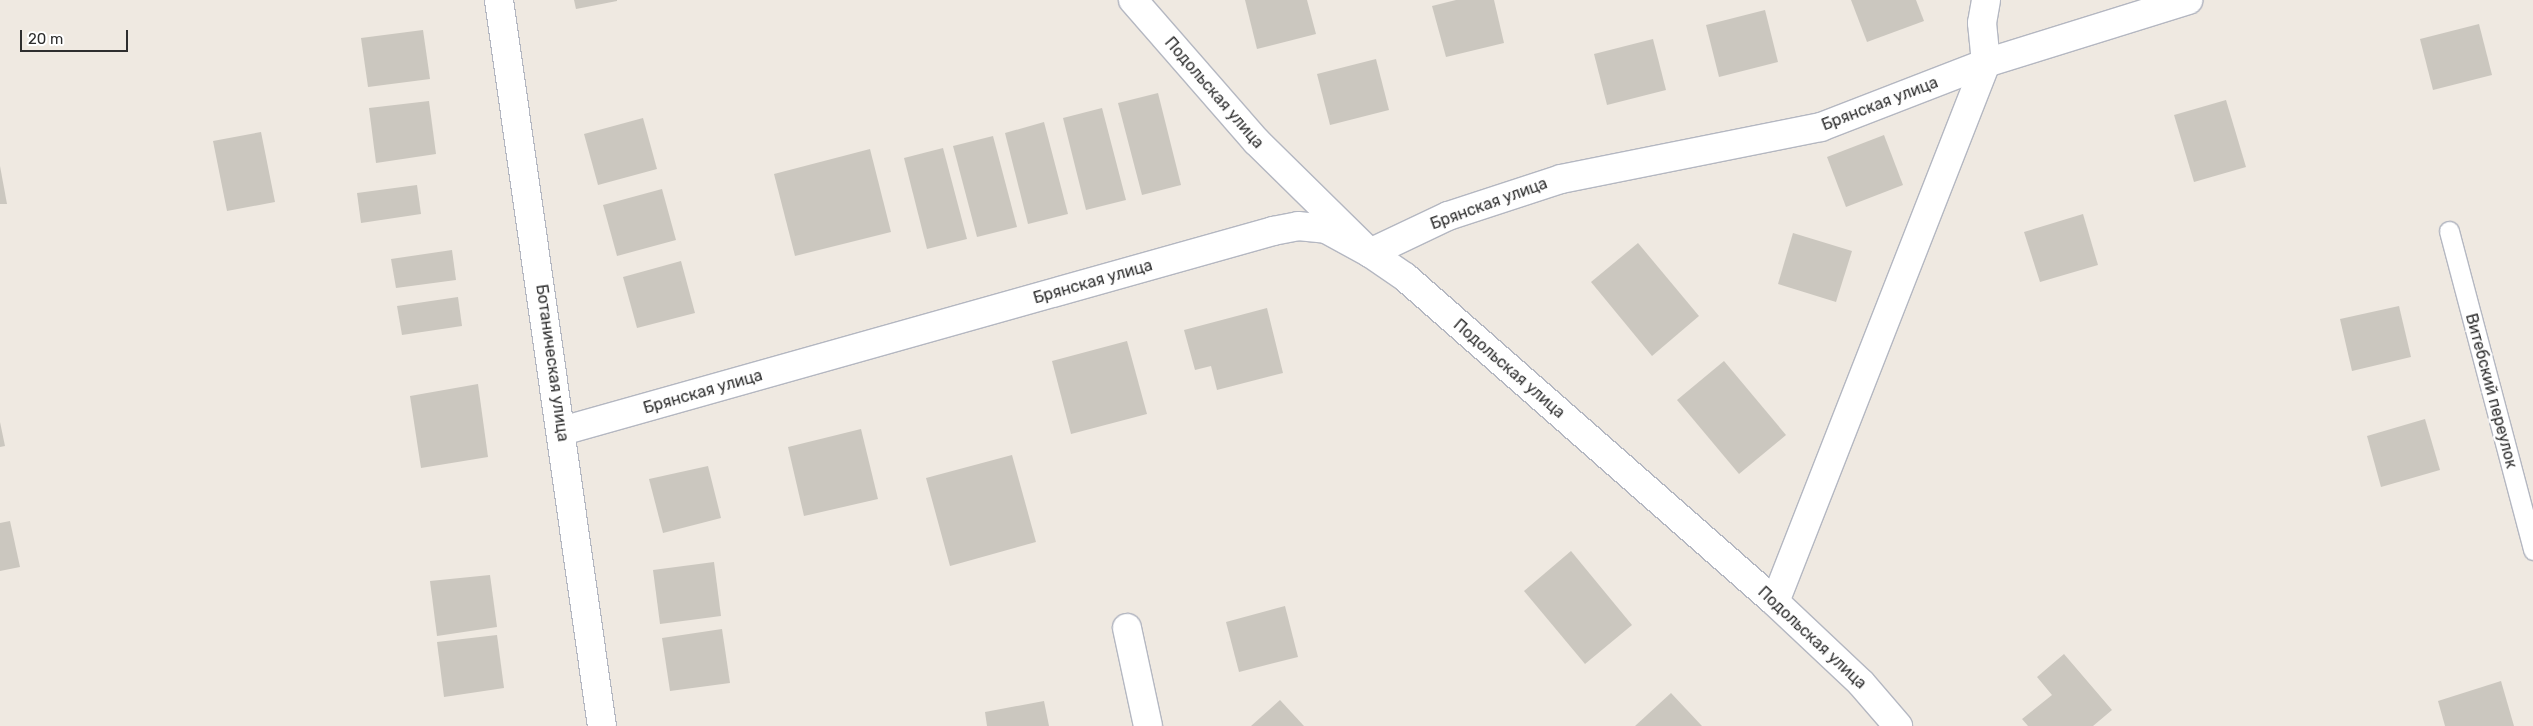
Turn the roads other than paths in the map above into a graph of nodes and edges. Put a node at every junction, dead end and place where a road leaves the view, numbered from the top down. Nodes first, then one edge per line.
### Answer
1 (499, 0) edge
2 (1133, 0) edge
3 (1986, 0) edge
4 (2188, 0) edge
5 (1986, 63) junction
6 (2450, 231) dead end
7 (1370, 254) junction
8 (562, 431) junction
9 (2533, 550) edge
10 (1775, 602) junction
11 (1127, 628) dead end
12 (602, 726) edge
13 (1148, 726) edge
14 (1898, 726) edge

1 - 8 street, Ботаническая улица
2 - 7 street, Подольская улица
3 - 5 street
4 - 5 street, Брянская улица
5 - 7 street, Брянская улица
5 - 10 street
6 - 9 lane, Витебский переулок
7 - 8 street, Брянская улица
7 - 10 street, Подольская улица
8 - 12 street, Ботаническая улица
10 - 14 street, Подольская улица
11 - 13 street

